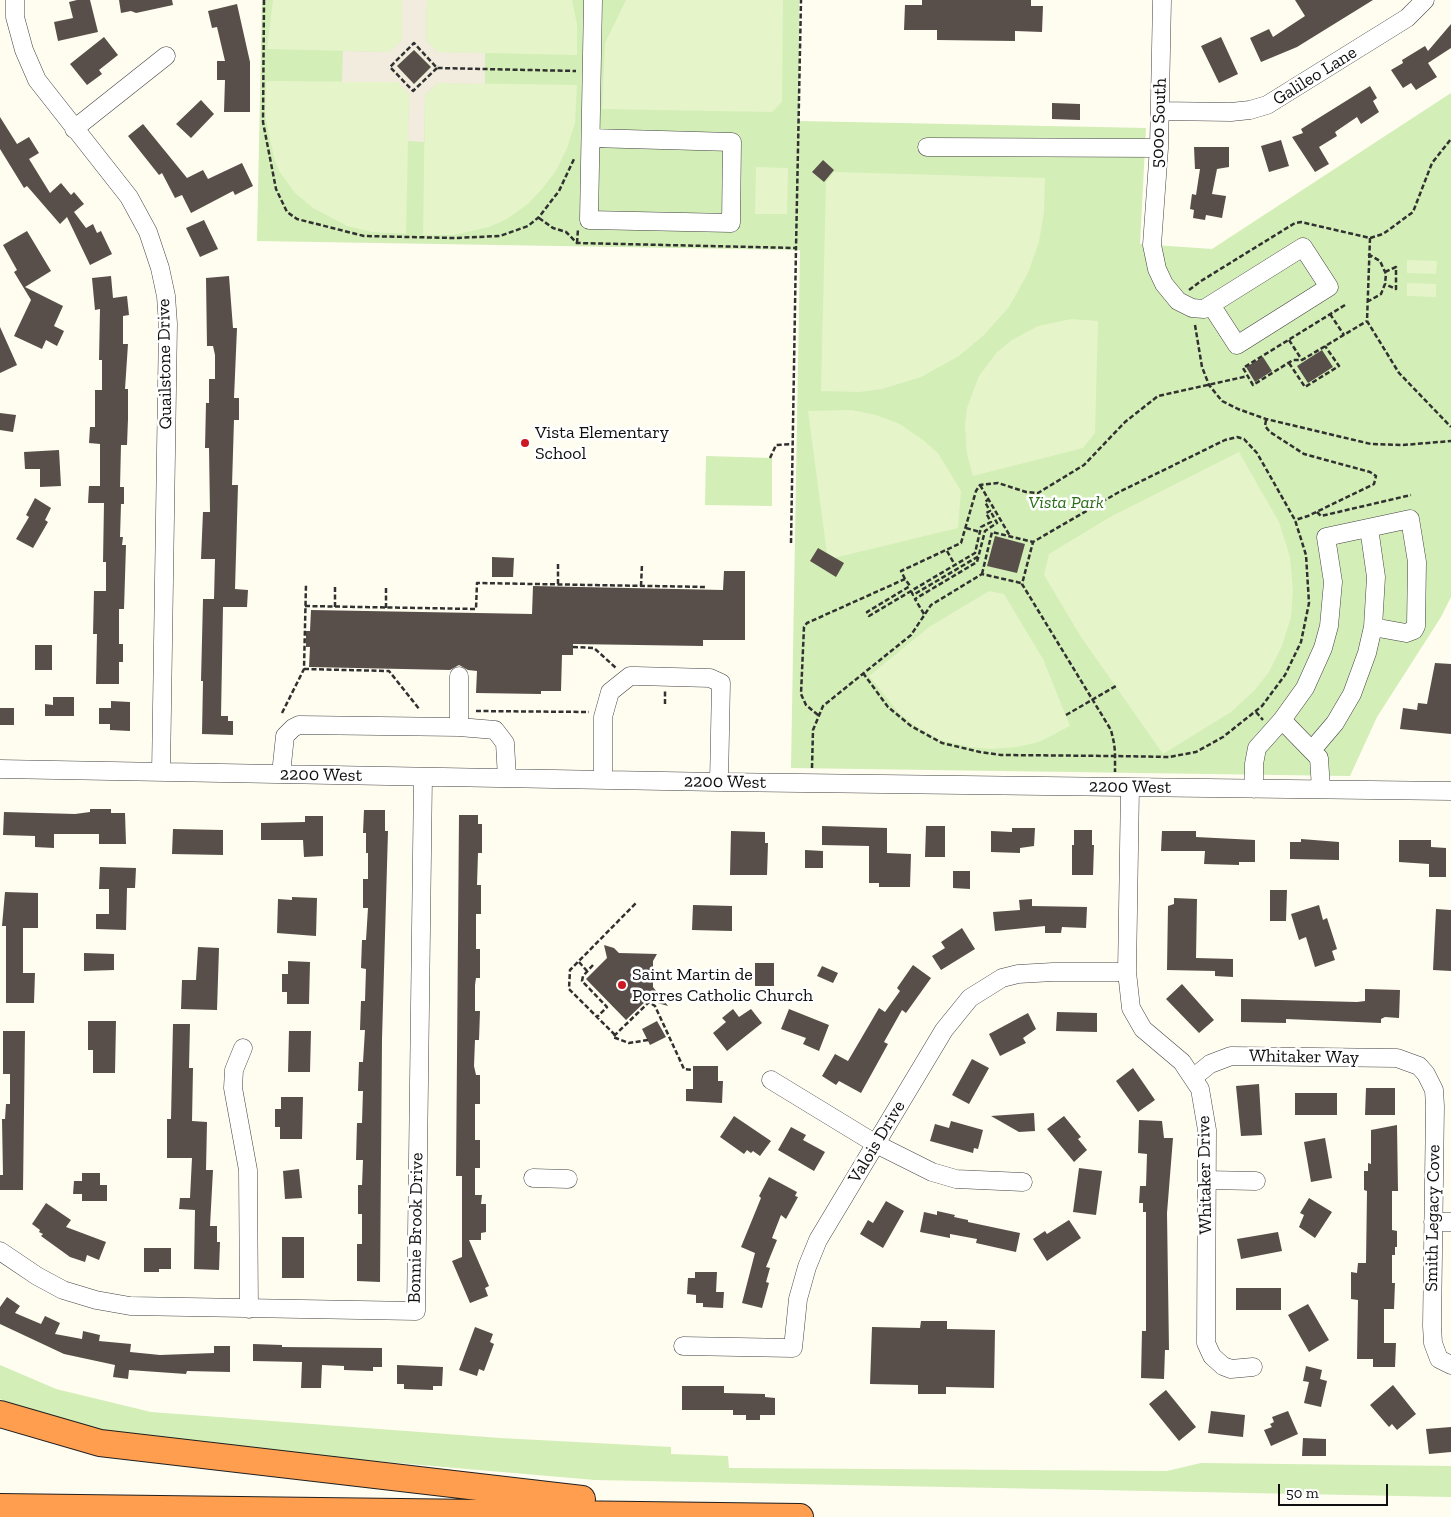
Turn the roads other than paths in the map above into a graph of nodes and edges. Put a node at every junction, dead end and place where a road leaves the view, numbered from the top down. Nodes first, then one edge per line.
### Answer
1 (14, 0) edge
2 (593, 0) edge
3 (1162, 0) edge
4 (1424, 0) edge
5 (166, 56) dead end
6 (1160, 111) junction
7 (74, 129) junction
8 (591, 138) junction
9 (927, 147) dead end
10 (1159, 148) junction
11 (1211, 305) junction
12 (1369, 528) junction
13 (1373, 627) junction
14 (459, 676) dead end
15 (1282, 720) junction
16 (459, 727) junction
17 (1312, 750) junction
18 (0, 769) edge
19 (161, 772) junction
20 (281, 774) junction
21 (423, 776) junction
22 (507, 778) junction
23 (603, 780) junction
24 (719, 782) junction
25 (1130, 788) junction
26 (1254, 789) junction
27 (1321, 789) junction
28 (1451, 791) edge
29 (1127, 972) junction
30 (242, 1048) dead end
31 (1419, 1066) joint
32 (1194, 1077) junction
33 (771, 1080) dead end
34 (876, 1144) junction
35 (533, 1178) dead end
36 (568, 1179) dead end
37 (1207, 1180) junction
38 (1256, 1181) dead end
39 (1023, 1182) dead end
40 (1433, 1222) junction
41 (1451, 1222) edge
42 (0, 1251) edge
43 (249, 1309) junction
44 (683, 1346) dead end
45 (1451, 1365) edge
46 (1253, 1367) dead end
47 (0, 1414) edge
48 (0, 1507) edge
49 (729, 1516) junction
50 (800, 1517) edge

1 - 7 street, Quailstone Drive
2 - 8 street
3 - 6 street, 5000 South
4 - 6 street, Galileo Lane
5 - 7 street
6 - 10 street, 5000 South
7 - 19 street, Quailstone Drive
8 - 8 street
9 - 10 street
10 - 11 street, 5000 South
11 - 11 street
12 - 13 street
12 - 13 street
12 - 15 street
13 - 17 street
14 - 16 street
15 - 17 street
15 - 26 street
16 - 20 street
16 - 22 street
17 - 27 street
18 - 19 street, 2200 West
19 - 20 street, 2200 West
20 - 21 street, 2200 West
21 - 22 street, 2200 West
21 - 43 street, Bonnie Brook Drive
22 - 23 street, 2200 West
23 - 24 street, 2200 West
23 - 24 street
24 - 25 street, 2200 West
25 - 26 street, 2200 West
25 - 29 street, Whitaker Drive
26 - 27 street, 2200 West
27 - 28 street, 2200 West
29 - 32 street, Whitaker Drive
29 - 34 street, Valois Drive
30 - 43 street
31 - 32 street, Whitaker Way
31 - 40 street, Smith Legacy Cove
32 - 37 street, Whitaker Drive
33 - 34 street
34 - 39 street
34 - 44 street, Valois Drive
35 - 36 street
37 - 38 street
37 - 46 street, Whitaker Drive
40 - 41 street
40 - 45 street, Smith Legacy Cove
42 - 43 street, Bonnie Brook Drive
47 - 49 highway
48 - 49 highway
49 - 50 highway

